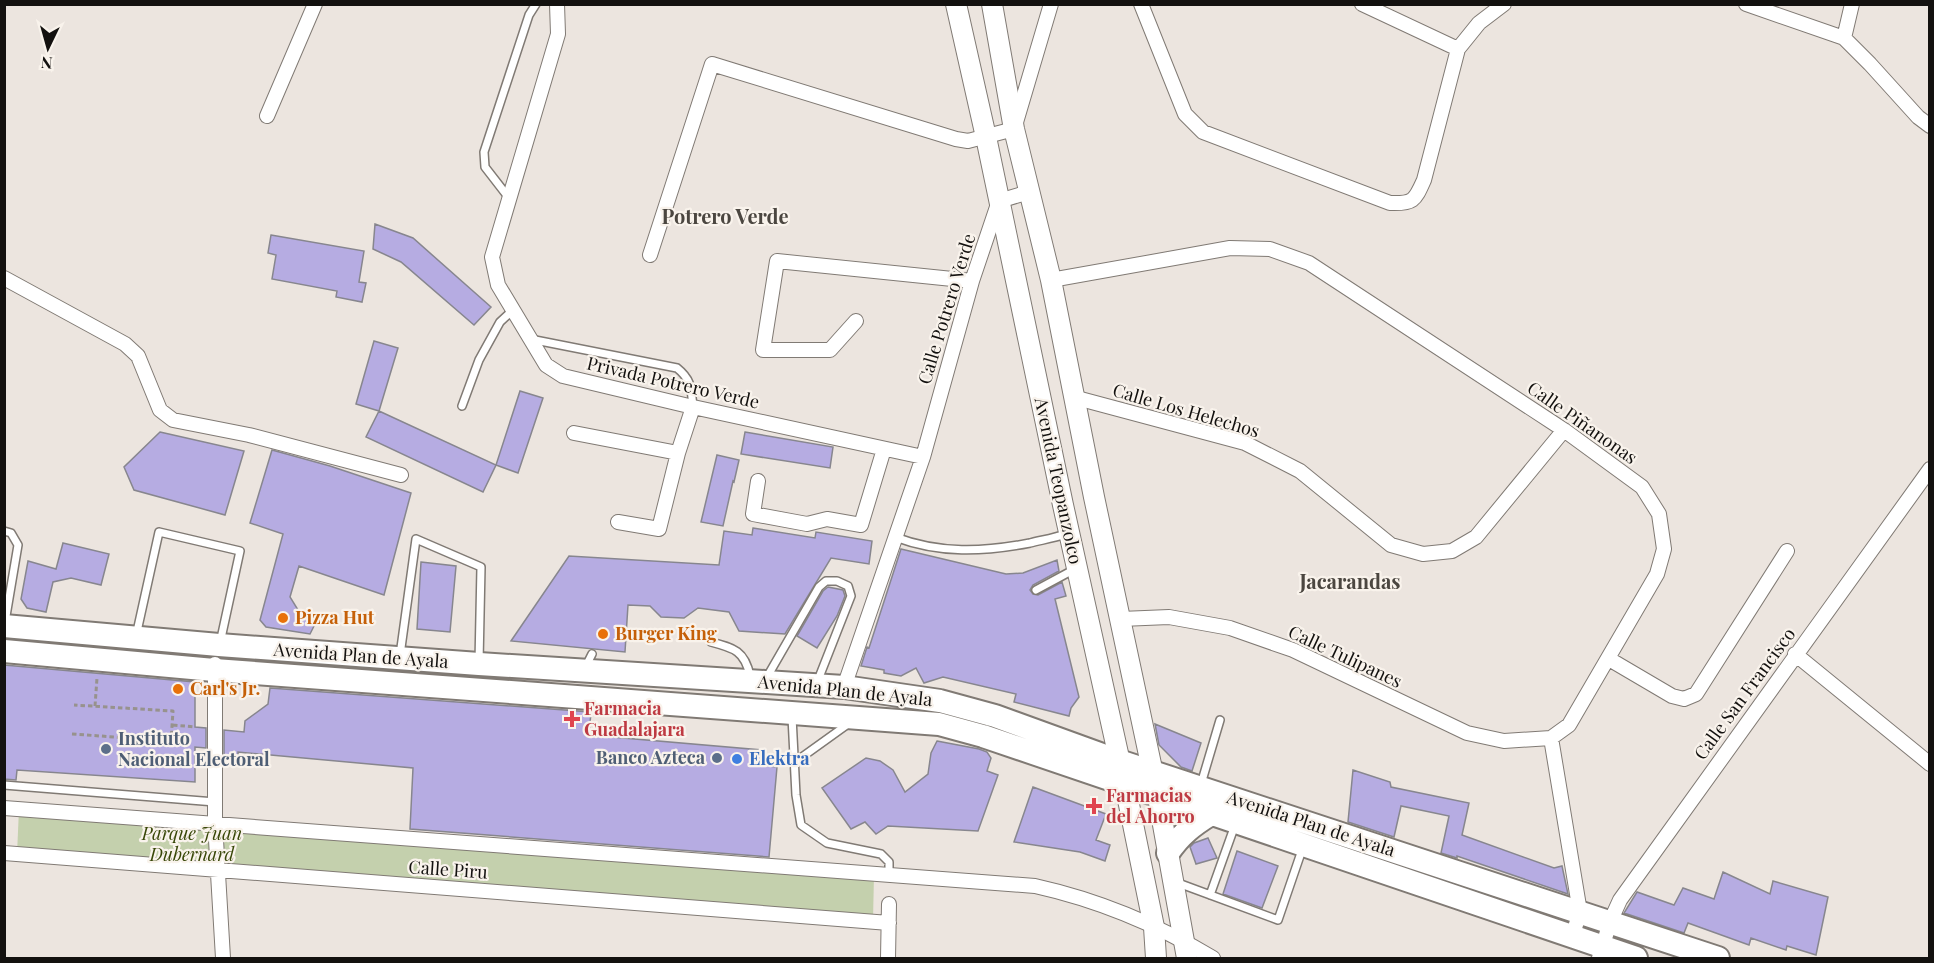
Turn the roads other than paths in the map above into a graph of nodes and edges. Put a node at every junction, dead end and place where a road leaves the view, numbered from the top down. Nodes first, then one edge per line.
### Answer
1 (315, 4) edge
2 (536, 4) edge
3 (557, 4) edge
4 (956, 4) edge
5 (992, 4) edge
6 (1051, 4) edge
7 (1141, 4) edge
8 (1362, 4) edge
9 (1504, 4) edge
10 (1746, 4) edge
11 (1852, 4) edge
12 (1844, 38) junction
13 (1458, 49) junction
14 (267, 117) dead end
15 (1929, 126) edge
16 (1014, 129) junction
17 (986, 137) junction
18 (1029, 192) junction
19 (509, 198) junction
20 (999, 201) junction
21 (650, 255) dead end
22 (4, 278) edge
23 (1051, 280) junction
24 (972, 281) junction
25 (513, 310) junction
26 (856, 321) dead end
27 (530, 339) junction
28 (1073, 397) junction
29 (462, 406) dead end
30 (693, 407) junction
31 (1564, 430) junction
32 (574, 433) dead end
33 (884, 449) junction
34 (678, 453) junction
35 (922, 457) junction
36 (1929, 469) edge
37 (401, 475) dead end
38 (758, 481) dead end
39 (1094, 497) junction
40 (1063, 505) junction
41 (618, 522) dead end
42 (4, 531) edge
43 (1069, 533) junction
44 (895, 537) junction
45 (1787, 551) dead end
46 (1077, 568) junction
47 (1036, 590) dead end
48 (1121, 619) junction
49 (4, 626) edge
50 (135, 637) junction
51 (711, 642) dead end
52 (219, 645) junction
53 (4, 651) edge
54 (1796, 654) junction
55 (400, 658) junction
56 (1609, 659) junction
57 (478, 664) junction
58 (214, 670) junction
59 (758, 682) junction
60 (815, 686) junction
61 (844, 687) junction
62 (792, 712) junction
63 (858, 717) junction
64 (1220, 720) dead end
65 (1551, 738) junction
66 (1119, 761) junction
67 (795, 762) junction
68 (1929, 764) edge
69 (1153, 772) junction
70 (1125, 785) junction
71 (4, 786) edge
72 (1199, 788) junction
73 (1158, 797) junction
74 (215, 802) junction
75 (4, 808) edge
76 (1211, 814) junction
77 (1236, 823) junction
78 (215, 824) junction
79 (1304, 845) junction
80 (4, 853) edge
81 (1167, 853) junction
82 (217, 870) junction
83 (889, 875) junction
84 (1172, 881) junction
85 (1210, 895) junction
86 (889, 904) dead end
87 (1580, 912) junction
88 (1610, 922) junction
89 (889, 923) junction
90 (1155, 927) junction
91 (1572, 937) junction
92 (1186, 950) edge
93 (1600, 953) edge
94 (222, 958) edge
95 (888, 958) edge
96 (1156, 958) edge
97 (1213, 958) edge
98 (1636, 958) edge
99 (1718, 958) edge

1 - 14 street
2 - 19 lane
3 - 19 street
4 - 17 main road, Avenida Teopanzolco
5 - 16 main road, Avenida Teopanzolco
6 - 16 street
7 - 13 street
8 - 13 street
9 - 13 street
10 - 12 street
11 - 12 street
12 - 15 street
16 - 17 street
16 - 18 main road, Avenida Teopanzolco
17 - 20 main road, Avenida Teopanzolco
17 - 21 street
18 - 20 street
18 - 23 main road, Avenida Teopanzolco
19 - 25 street, Privada Potrero Verde
20 - 24 street, Calle Potrero Verde
20 - 40 main road, Avenida Teopanzolco
22 - 37 street
23 - 28 main road, Avenida Teopanzolco
23 - 31 street, Calle Piñanonas
24 - 26 street
24 - 35 street, Calle Potrero Verde
25 - 27 street, Privada Potrero Verde
25 - 29 lane
27 - 30 street, Privada Potrero Verde
27 - 30 lane
28 - 31 street, Calle Los Helechos
28 - 39 main road, Avenida Teopanzolco
30 - 33 street, Privada Potrero Verde
30 - 34 street
31 - 56 street, Calle Piñanonas
32 - 34 street
33 - 35 street
33 - 38 street
34 - 41 street
35 - 44 street, Calle Potrero Verde
36 - 54 street, Calle San Francisco
39 - 40 main road
39 - 48 main road, Avenida Teopanzolco
40 - 43 main road, Avenida Teopanzolco
42 - 49 lane
43 - 44 lane
43 - 46 main road, Avenida Teopanzolco
44 - 61 street, Calle Potrero Verde
45 - 56 street
46 - 47 lane
46 - 66 main road, Avenida Teopanzolco
48 - 65 street, Calle Tulipanes
48 - 69 main road, Avenida Teopanzolco
49 - 50 main road, Avenida Plan de Ayala
50 - 52 main road, Avenida Plan de Ayala
50 - 52 lane
51 - 59 lane
52 - 55 main road, Avenida Plan de Ayala
52 - 58 street
53 - 58 main road, Avenida Plan de Ayala
54 - 68 street
54 - 88 street, Calle San Francisco
55 - 57 main road, Avenida Plan de Ayala
55 - 57 lane
56 - 65 street, Calle Piñanonas
57 - 59 main road, Avenida Plan de Ayala
58 - 62 main road, Avenida Plan de Ayala
58 - 74 street
59 - 60 main road, Avenida Plan de Ayala
59 - 60 lane
60 - 61 main road, Avenida Plan de Ayala
61 - 66 main road, Avenida Plan de Ayala
62 - 63 main road, Avenida Plan de Ayala
62 - 67 lane
63 - 67 lane
63 - 70 main road, Avenida Plan de Ayala
64 - 72 lane
65 - 87 street
66 - 69 main road, Avenida Plan de Ayala
66 - 70 main road, Avenida Teopanzolco
67 - 83 lane
69 - 72 main road, Avenida Plan de Ayala
69 - 73 main road, Avenida Teopanzolco
70 - 73 main road, Avenida Plan de Ayala
70 - 90 main road, Avenida Teopanzolco
71 - 74 lane
72 - 87 main road, Avenida Plan de Ayala
73 - 76 main road, Avenida Plan de Ayala
73 - 81 main road, Avenida Teopanzolco
74 - 78 street
75 - 78 street
76 - 77 main road, Avenida Plan de Ayala
76 - 81 main road
77 - 79 main road, Avenida Plan de Ayala
77 - 85 lane
78 - 82 street
78 - 83 street
79 - 85 lane
79 - 91 main road, Avenida Plan de Ayala
80 - 82 street, Calle Piru
81 - 84 main road, Avenida Teopanzolco
82 - 89 street, Calle Piru
82 - 94 street
83 - 90 street
84 - 85 lane
84 - 92 main road, Avenida Teopanzolco
86 - 89 street
87 - 88 main road, Avenida Plan de Ayala
87 - 91 street
88 - 93 street, Calle San Francisco
88 - 99 main road, Avenida Plan de Ayala
89 - 95 street
90 - 92 street
90 - 96 main road, Avenida Teopanzolco
91 - 93 main road, Avenida Plan de Ayala
92 - 97 street
93 - 98 main road, Avenida Plan de Ayala

